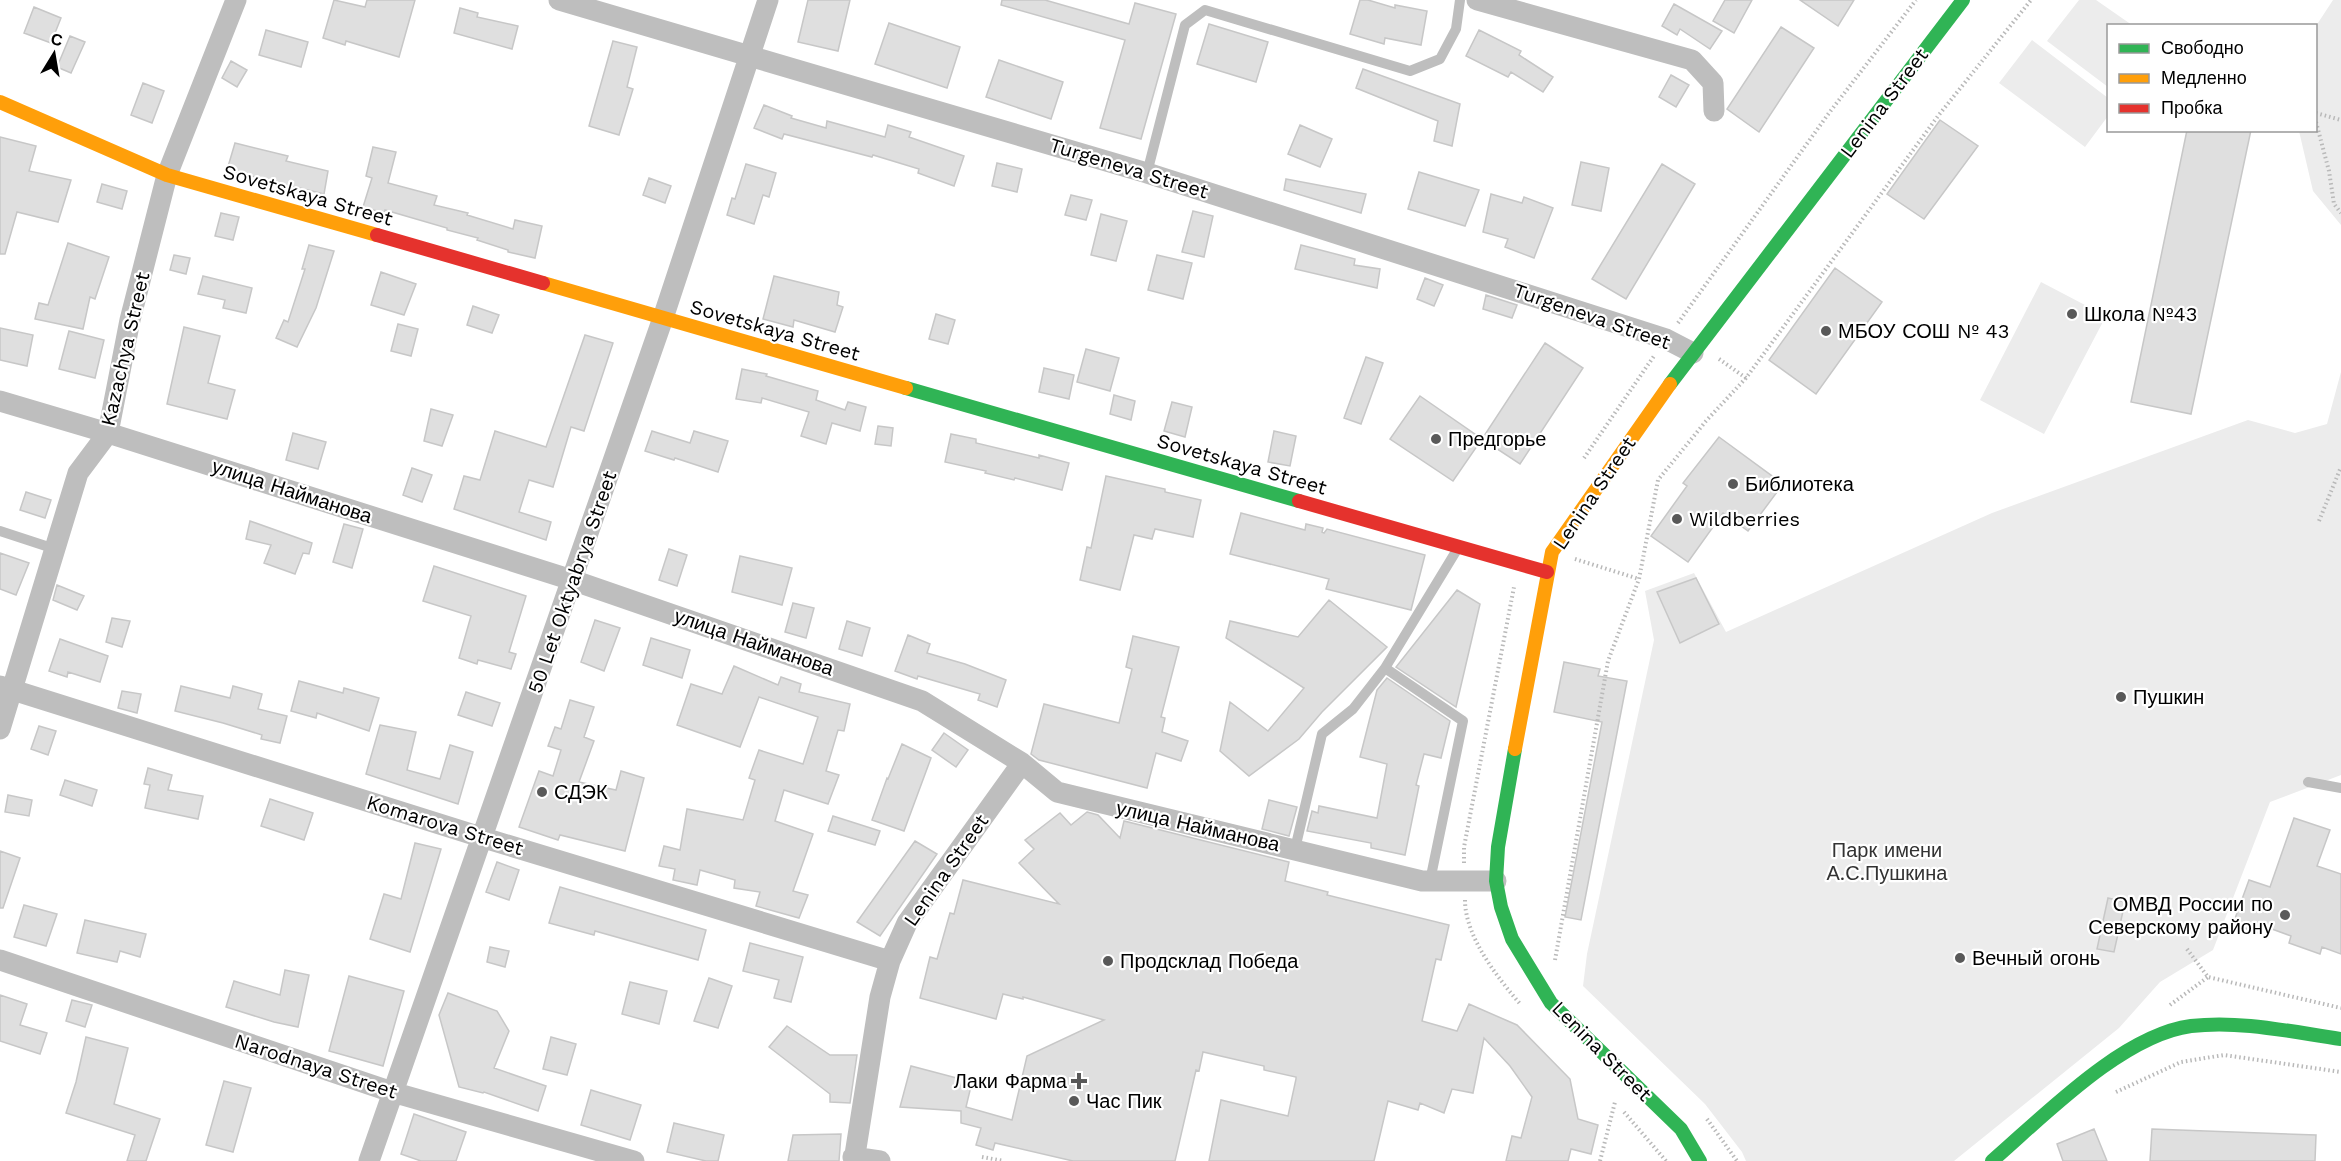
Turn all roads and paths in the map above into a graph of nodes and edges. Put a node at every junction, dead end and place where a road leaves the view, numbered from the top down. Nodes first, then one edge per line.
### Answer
1 (236, 0) edge
2 (768, 0) edge
3 (1460, 0) edge
4 (1477, 0) edge
5 (1963, 0) edge
6 (2031, 0) edge
7 (566, 1) edge
8 (748, 54) junction
9 (1, 105) edge
10 (1714, 111) dead end
11 (2317, 113) edge
12 (2341, 120) edge
13 (2317, 127) edge
14 (1148, 172) junction
15 (167, 175) junction
16 (2341, 213) edge
17 (663, 318) junction
18 (1693, 353) junction
19 (0, 401) edge
20 (108, 433) junction
21 (2341, 467) edge
22 (2319, 521) dead end
23 (0, 531) edge
24 (1459, 546) junction
25 (55, 549) junction
26 (1552, 552) junction
27 (1547, 572) junction
28 (1639, 579) junction
29 (572, 580) junction
30 (1385, 668) junction
31 (6, 688) edge
32 (0, 729) edge
33 (1022, 763) junction
34 (2308, 782) dead end
35 (2341, 789) edge
36 (484, 838) junction
37 (1295, 849) junction
38 (1430, 881) junction
39 (1496, 881) junction
40 (2187, 949) dead end
41 (0, 960) edge
42 (890, 961) junction
43 (1554, 966) dead end
44 (2341, 1008) edge
45 (2341, 1039) edge
46 (2341, 1072) edge
47 (392, 1092) junction
48 (2107, 1098) dead end
49 (1615, 1102) dead end
50 (1705, 1117) dead end
51 (982, 1157) dead end
52 (853, 1159) edge
53 (369, 1161) edge
54 (634, 1161) edge
55 (880, 1161) edge
56 (1004, 1161) edge
57 (1600, 1161) edge
58 (1700, 1161) edge
59 (1737, 1161) edge
60 (1992, 1161) edge

1 - 15 street, Kazachya Street
2 - 8 street, 50 Let Oktyabrya Street
3 - 14 lane
4 - 10 street
5 - 18 street, Lenina Street
6 - 28 path
7 - 8 street, Turgeneva Street
8 - 14 street, Turgeneva Street
8 - 17 street, 50 Let Oktyabrya Street
9 - 15 street, Sovetskaya Street
11 - 12 path
13 - 16 path
14 - 18 street, Turgeneva Street
15 - 17 street, Sovetskaya Street
15 - 20 street, Kazachya Street
17 - 24 street, Sovetskaya Street
17 - 29 street, 50 Let Oktyabrya Street
18 - 26 street, Lenina Street
19 - 20 street, улица Найманова
20 - 25 street, Kazachya Street
20 - 29 street, улица Найманова
21 - 22 path
23 - 25 lane
24 - 27 street, Sovetskaya Street
24 - 30 lane
25 - 31 street, Kazachya Street
26 - 27 street, Lenina Street
26 - 28 path
27 - 39 street, Lenina Street
28 - 43 path
29 - 33 street, улица Найманова
29 - 36 street, 50 Let Oktyabrya Street
30 - 37 lane
30 - 38 lane
31 - 32 street, Kazachya Street
31 - 36 street, Komarova Street
33 - 37 street, улица Найманова
33 - 42 street, Lenina Street
34 - 35 lane
36 - 42 street, Komarova Street
36 - 47 street, 50 Let Oktyabrya Street
37 - 38 street, улица Найманова
38 - 39 street, улица Найманова
39 - 58 street, Lenina Street
40 - 44 path
41 - 47 street, Narodnaya Street
42 - 52 street, Lenina Street
45 - 60 street
46 - 48 path
47 - 53 street, 50 Let Oktyabrya Street
47 - 54 street, Narodnaya Street
49 - 57 path
50 - 59 path
51 - 56 path
52 - 55 street

